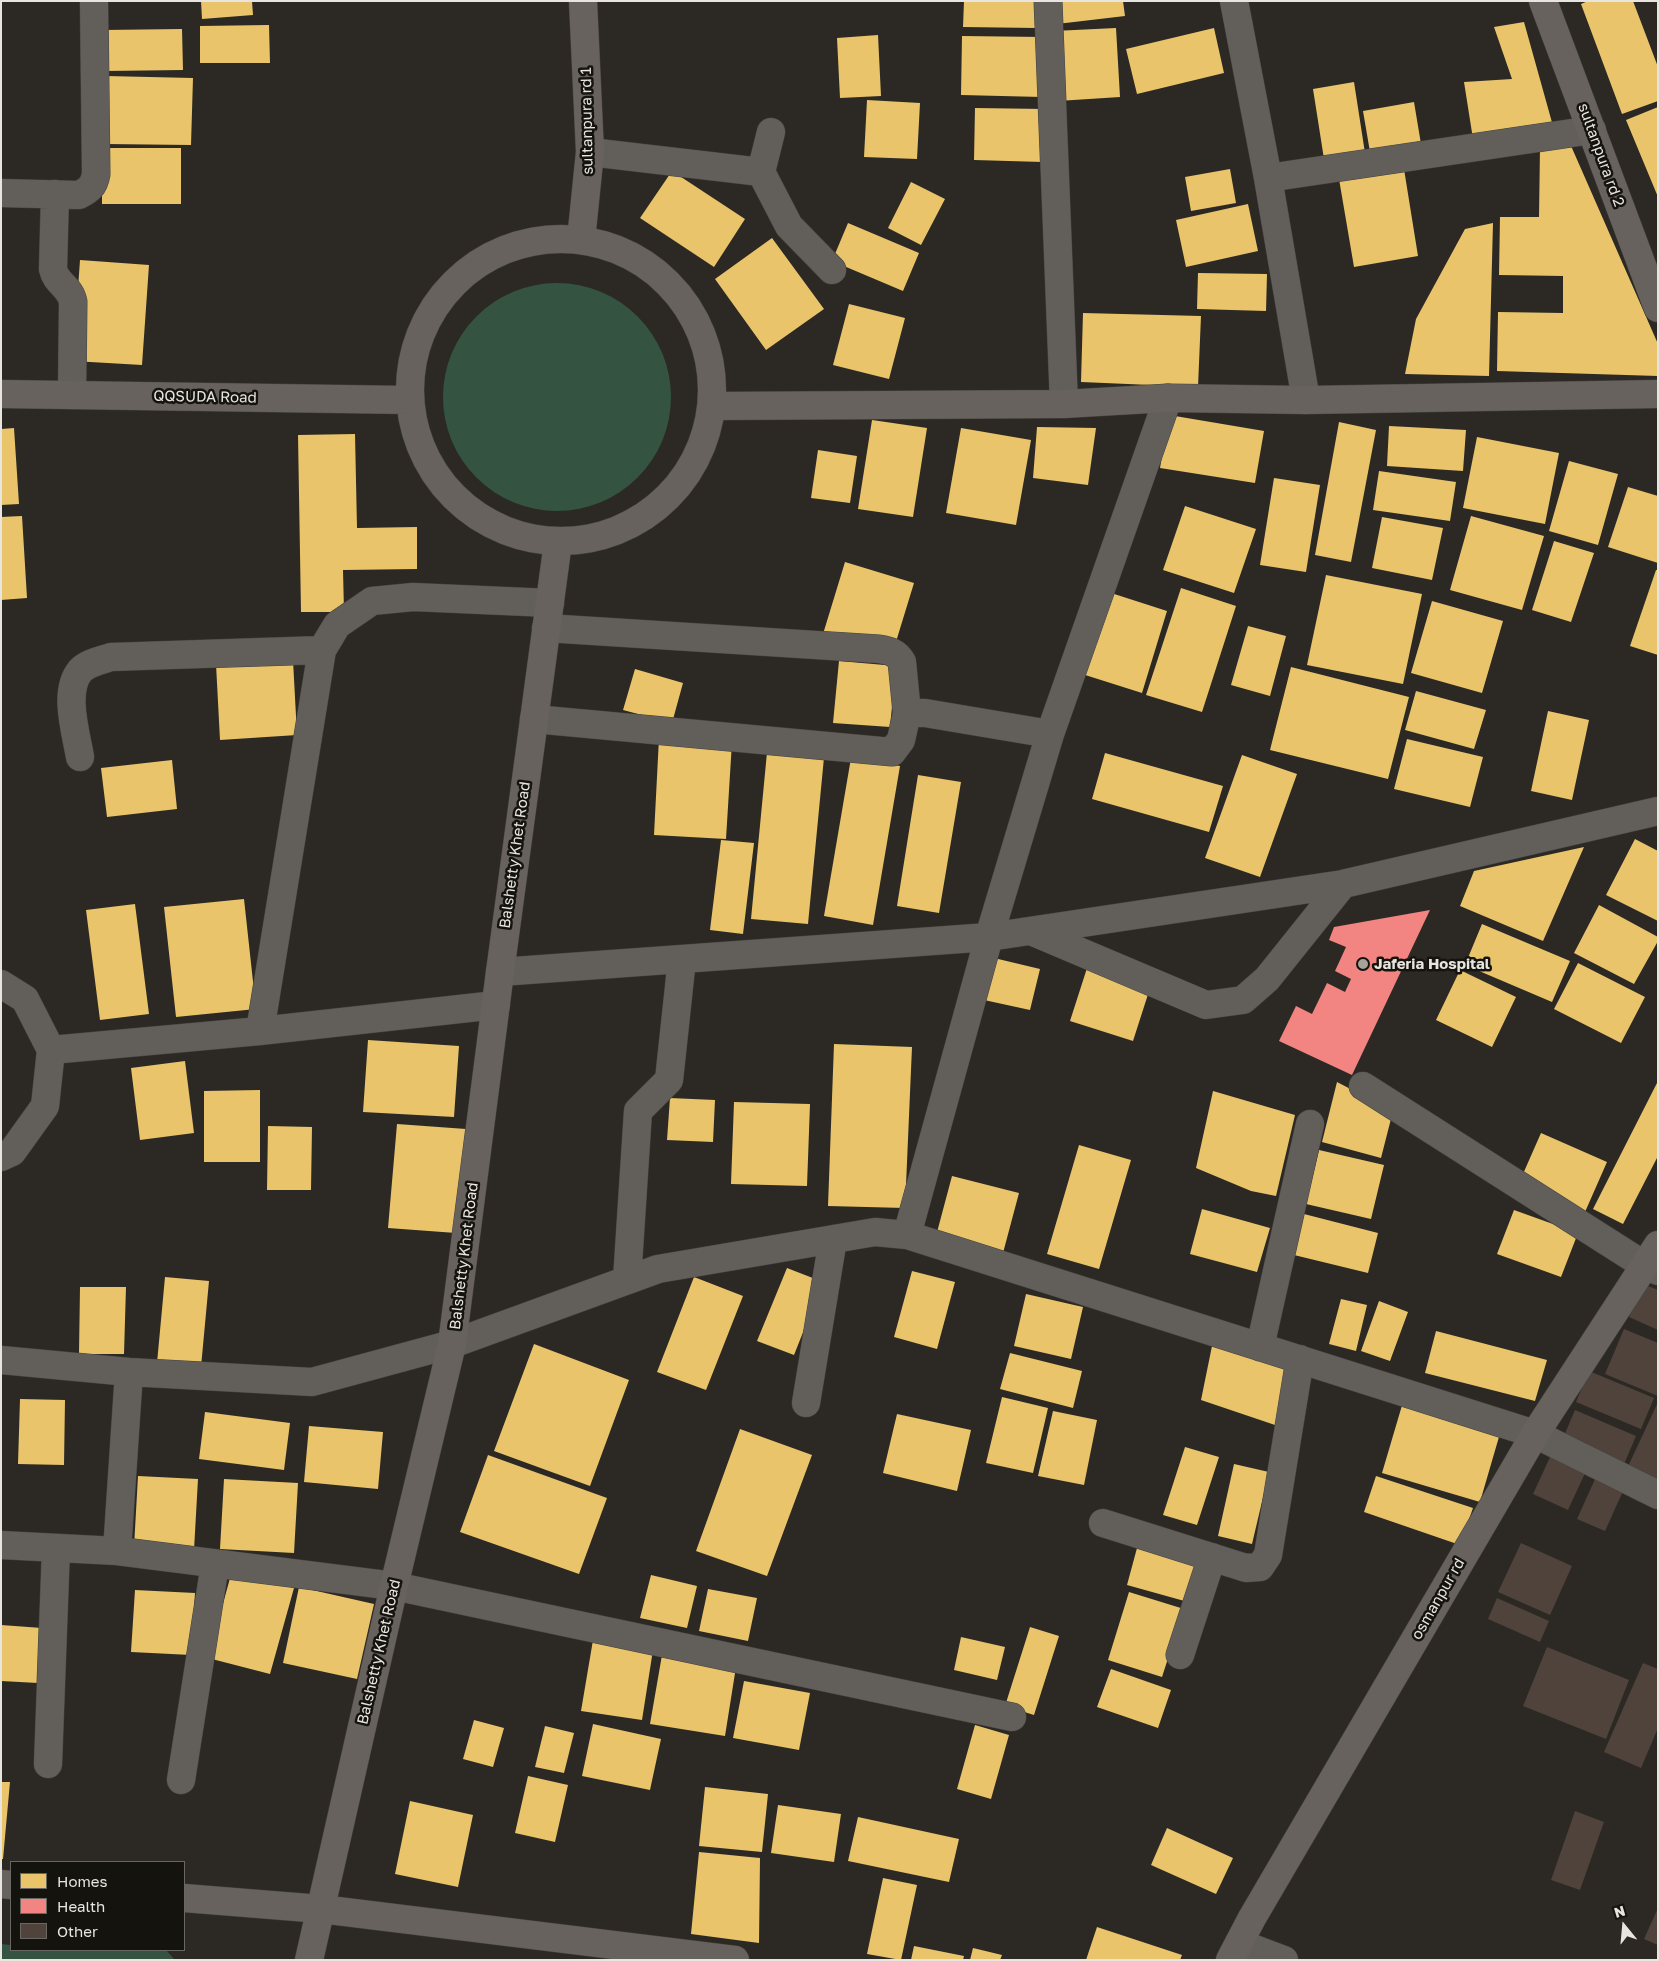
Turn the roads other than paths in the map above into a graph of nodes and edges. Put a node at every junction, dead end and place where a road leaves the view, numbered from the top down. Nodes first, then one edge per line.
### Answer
1 (94, 1) edge
2 (583, 1) edge
3 (1048, 1) edge
4 (1234, 1) edge
5 (1543, 1) edge
6 (1592, 130) junction
7 (771, 132) dead end
8 (590, 152) junction
9 (761, 172) junction
10 (1268, 178) junction
11 (1, 193) edge
12 (55, 194) junction
13 (582, 240) junction
14 (832, 270) dead end
15 (1658, 308) edge
16 (1, 394) edge
17 (1658, 394) edge
18 (72, 396) junction
19 (1168, 398) junction
20 (409, 400) junction
21 (1306, 400) junction
22 (1064, 404) junction
23 (713, 406) junction
24 (558, 542) junction
25 (548, 615) junction
26 (322, 650) junction
27 (907, 713) junction
28 (534, 719) junction
29 (1050, 734) junction
30 (80, 757) dead end
31 (1658, 811) edge
32 (1343, 884) junction
33 (1031, 930) junction
34 (989, 937) junction
35 (682, 959) junction
36 (500, 972) junction
37 (1, 984) edge
38 (496, 1005) junction
39 (260, 1031) junction
40 (51, 1050) junction
41 (1363, 1086) dead end
42 (1310, 1124) dead end
43 (1, 1156) edge
44 (907, 1235) junction
45 (833, 1239) junction
46 (1653, 1260) edge
47 (627, 1280) junction
48 (452, 1344) junction
49 (1260, 1347) junction
50 (1300, 1359) junction
51 (1, 1360) edge
52 (129, 1372) junction
53 (806, 1403) dead end
54 (1535, 1434) junction
55 (1658, 1494) edge
56 (1103, 1523) dead end
57 (1, 1545) edge
58 (56, 1548) junction
59 (117, 1551) junction
60 (1212, 1557) junction
61 (215, 1564) junction
62 (394, 1586) junction
63 (1180, 1655) dead end
64 (1012, 1717) dead end
65 (48, 1764) dead end
66 (181, 1780) dead end
67 (185, 1898) edge
68 (321, 1909) junction
69 (1234, 1951) edge
70 (310, 1960) edge
71 (735, 1960) edge
72 (1284, 1960) edge

1 - 12 street
2 - 8 street, sultanpura rd 1
3 - 22 street
4 - 10 street
5 - 6 street, sultanpura rd 2
6 - 10 street
6 - 15 street, sultanpura rd 2
7 - 9 street
8 - 9 street
8 - 13 street, sultanpura rd 1
9 - 14 street
10 - 21 street
11 - 12 street
12 - 18 street
13 - 20 street
13 - 23 street
16 - 18 street, QQSUDA Road
17 - 21 street
18 - 20 street, QQSUDA Road
19 - 21 street
19 - 22 street
19 - 29 street
20 - 24 street
22 - 23 street
23 - 24 street
24 - 25 street, Balshetty Khet Road
25 - 26 street
25 - 27 street
25 - 28 street, Balshetty Khet Road
26 - 30 street
26 - 39 street
27 - 28 street
27 - 29 street
28 - 36 street, Balshetty Khet Road
29 - 34 street
31 - 32 street
32 - 33 street
32 - 33 street
33 - 34 street
34 - 35 street
34 - 44 street
35 - 36 street
35 - 47 street
36 - 38 street, Balshetty Khet Road
37 - 40 street
38 - 39 street
38 - 48 street, Balshetty Khet Road
39 - 40 street
40 - 43 street
41 - 46 street
42 - 49 street
44 - 45 street
44 - 49 street
45 - 47 street
45 - 53 street
46 - 54 street, osmanpur rd
47 - 48 street
48 - 52 street
48 - 62 street, Balshetty Khet Road
49 - 50 street
50 - 54 street
50 - 60 street
51 - 52 street
52 - 59 street
54 - 55 street
54 - 69 street, osmanpur rd
56 - 60 street
57 - 58 street
58 - 59 street
58 - 65 street
59 - 61 street
60 - 63 street
61 - 62 street
61 - 66 street
62 - 64 street
62 - 68 street, Balshetty Khet Road
67 - 68 street
68 - 70 street, Balshetty Khet Road
68 - 71 street
69 - 72 street

